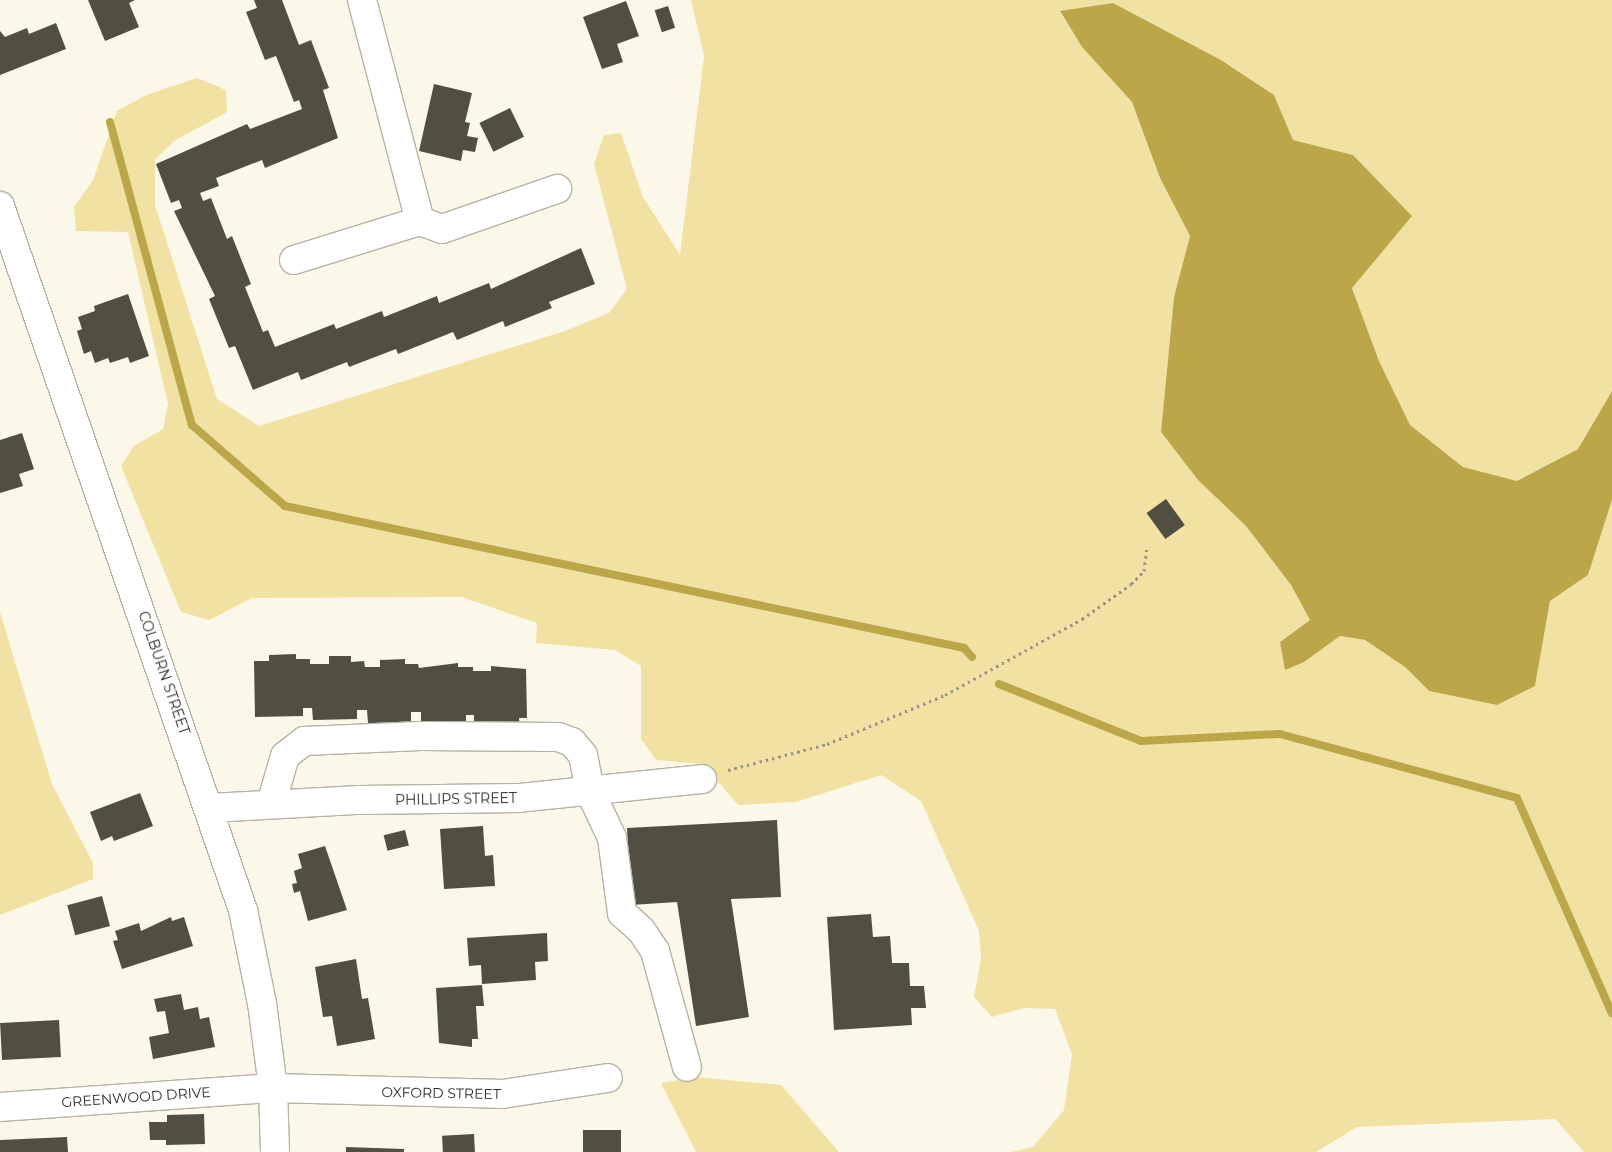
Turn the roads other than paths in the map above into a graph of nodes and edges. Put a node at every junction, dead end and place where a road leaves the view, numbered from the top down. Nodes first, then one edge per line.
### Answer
1 (362, 0) edge
2 (557, 189) dead end
3 (0, 206) edge
4 (420, 221) junction
5 (294, 260) dead end
6 (702, 779) road end
7 (590, 792) junction
8 (271, 804) junction
9 (210, 808) junction
10 (687, 1067) dead end
11 (608, 1078) dead end
12 (273, 1088) junction
13 (0, 1107) edge
14 (275, 1152) edge

1 - 4 street
2 - 4 street
3 - 9 street, COLBURN STREET
4 - 5 street
6 - 7 street, PHILLIPS STREET
7 - 8 street, PHILLIPS STREET
7 - 8 street
7 - 10 street
8 - 9 street, PHILLIPS STREET
9 - 12 street, COLBURN STREET
11 - 12 street, OXFORD STREET
12 - 13 street, GREENWOOD DRIVE
12 - 14 street, COLBURN STREET

